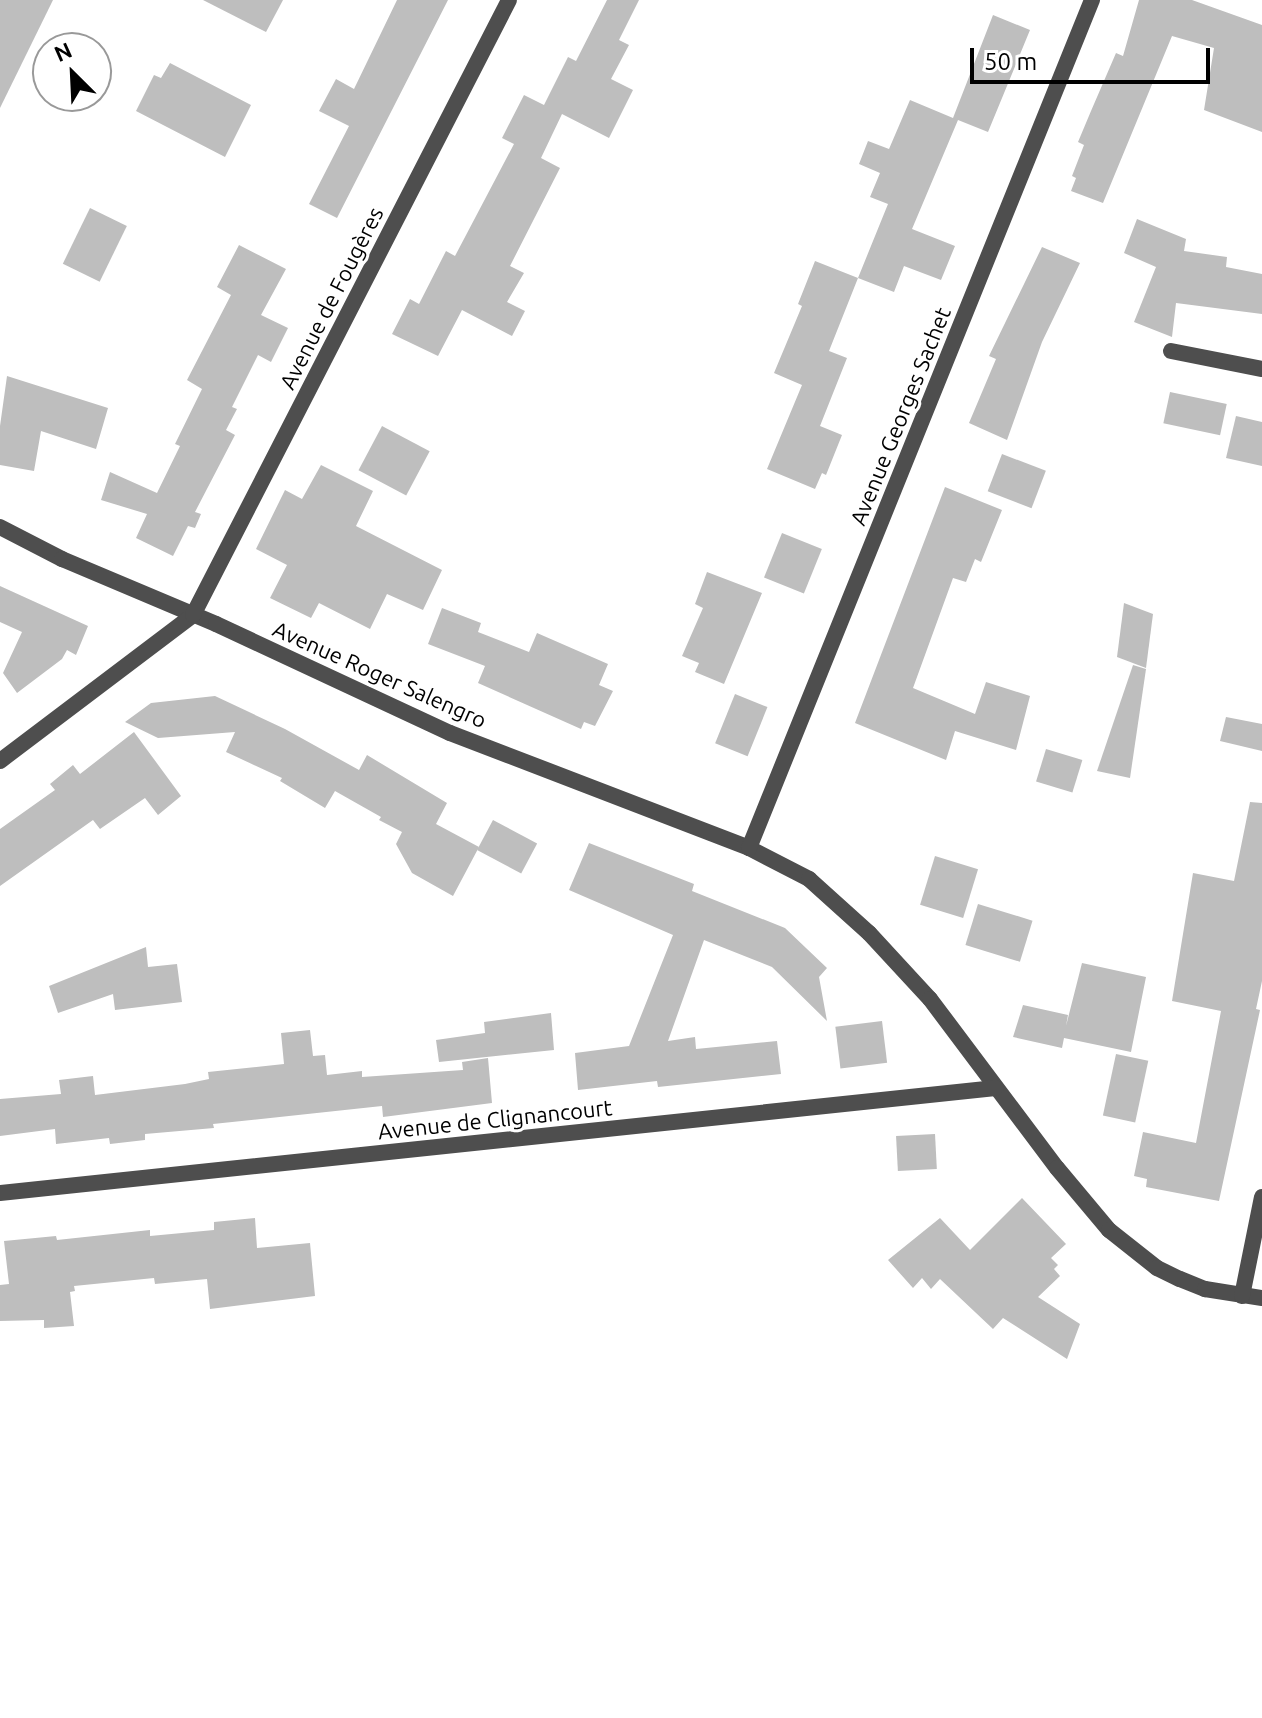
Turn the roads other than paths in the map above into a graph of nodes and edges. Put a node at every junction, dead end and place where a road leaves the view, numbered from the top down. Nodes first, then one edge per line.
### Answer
1 (509, 0) edge
2 (1092, 0) edge
3 (1171, 351) dead end
4 (1262, 369) edge
5 (0, 527) edge
6 (193, 615) junction
7 (0, 761) edge
8 (749, 848) junction
9 (995, 1088) junction
10 (0, 1193) edge
11 (1262, 1197) edge
12 (1242, 1296) junction
13 (1262, 1298) edge

1 - 6 street, Avenue de Fougères
2 - 8 street, Avenue Georges Sachet
3 - 4 street
5 - 6 street, Avenue Roger Salengro
6 - 7 street
6 - 8 street, Avenue Roger Salengro
8 - 9 street, Avenue Roger Salengro
9 - 10 street, Avenue de Clignancourt
9 - 12 street, Avenue Roger Salengro
11 - 12 street
12 - 13 street, Avenue Roger Salengro

